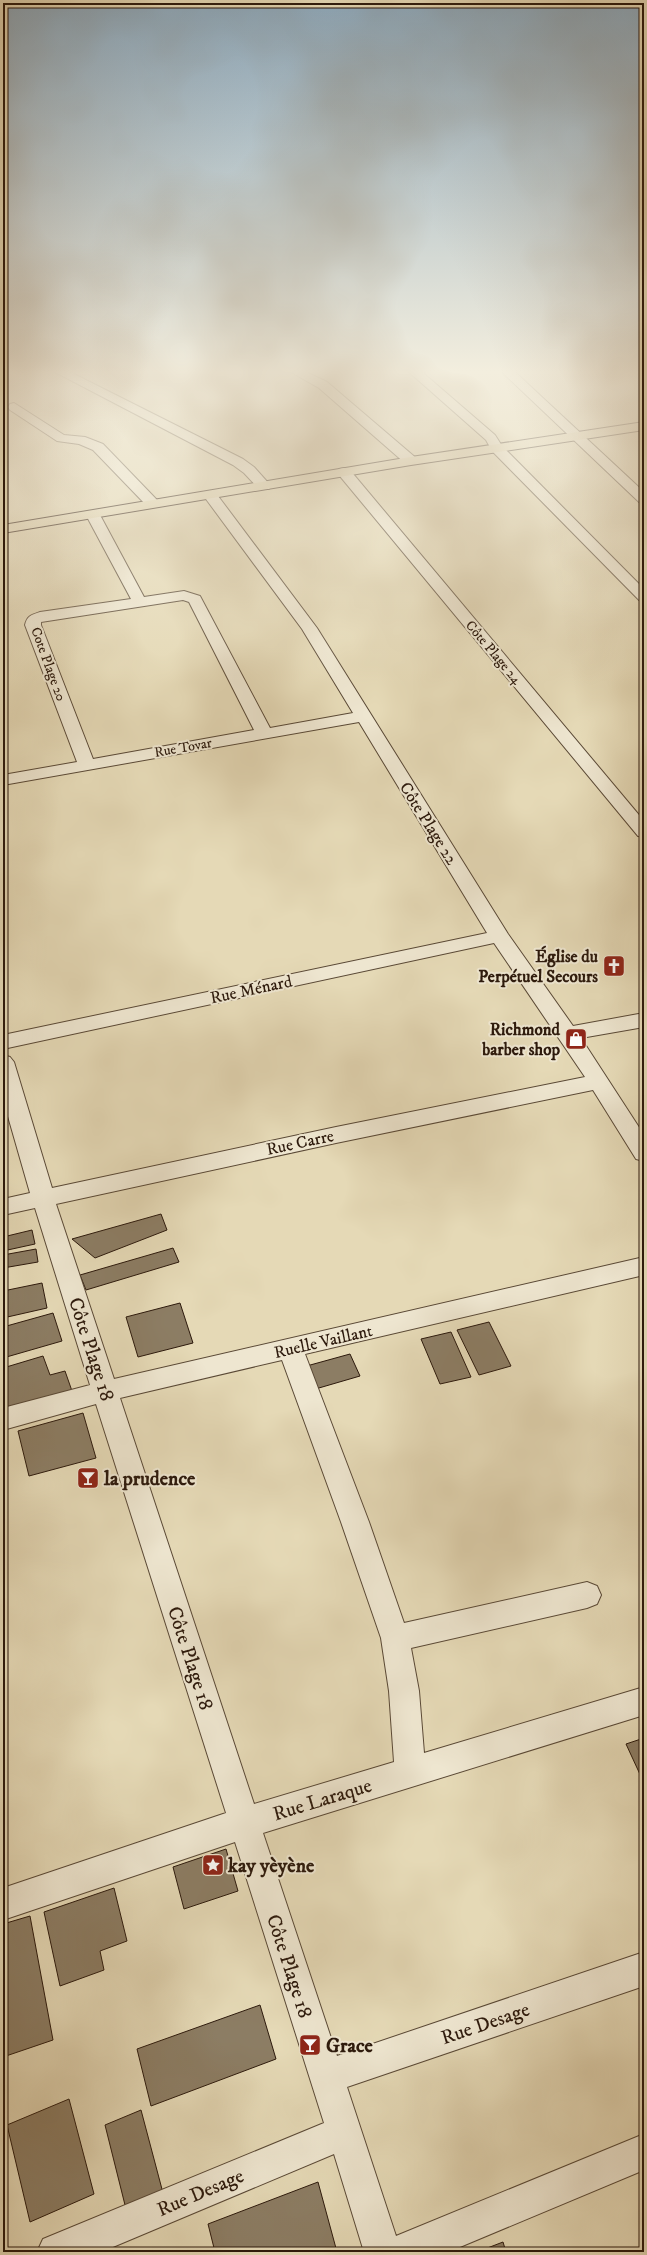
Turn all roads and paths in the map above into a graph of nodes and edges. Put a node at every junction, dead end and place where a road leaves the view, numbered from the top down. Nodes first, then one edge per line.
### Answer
1 (127, 477) edge
2 (256, 477) edge
3 (314, 477) edge
4 (348, 477) edge
5 (526, 477) edge
6 (621, 477) edge
7 (264, 486) junction
8 (210, 495) junction
9 (644, 499) edge
10 (153, 504) junction
11 (94, 515) junction
12 (3, 529) edge
13 (644, 597) edge
14 (140, 602) junction
15 (363, 716) junction
16 (264, 733) junction
17 (86, 764) junction
18 (3, 780) edge
19 (642, 828) edge
20 (499, 936) junction
21 (644, 1020) edge
22 (568, 1034) junction
23 (3, 1042) edge
24 (3, 1062) edge
25 (598, 1082) junction
26 (644, 1153) edge
27 (43, 1198) junction
28 (3, 1207) edge
29 (644, 1266) edge
30 (290, 1348) junction
31 (106, 1391) junction
32 (3, 1419) edge
33 (587, 1595) dead end
34 (395, 1638) junction
35 (644, 1701) edge
36 (410, 1772) junction
37 (244, 1823) junction
38 (3, 1904) edge
39 (644, 1969) edge
40 (327, 2077) junction
41 (344, 2132) junction
42 (644, 2152) edge
43 (56, 2252) edge
44 (383, 2252) edge
45 (403, 2252) edge

1 - 10 street
2 - 7 street
3 - 7 main road
4 - 19 street, Côte Plage 24
5 - 13 street
6 - 9 street
7 - 8 main road
8 - 10 main road
8 - 15 street, Côte Plage 22
10 - 11 main road
11 - 12 main road
11 - 14 street
14 - 16 street, Cote Plage 20
14 - 17 street, Cote Plage 20
15 - 16 street, Rue Tovar
15 - 20 street, Côte Plage 22
16 - 17 street, Rue Tovar
17 - 18 street, Rue Tovar
20 - 22 street, Côte Plage 22
20 - 23 street, Rue Ménard
21 - 22 street
22 - 25 street, Côte Plage 22
24 - 27 street, Côte Plage 18
25 - 26 street, Côte Plage 22
25 - 27 street, Rue Carre
27 - 28 street, Rue Carre
27 - 31 street, Côte Plage 18
29 - 30 street, Ruelle Vaillant
30 - 31 street, Ruelle Vaillant
30 - 34 street
31 - 32 street, Ruelle Vaillant
31 - 37 street, Côte Plage 18
33 - 34 street
34 - 36 street
35 - 36 street, Rue Laraque
36 - 37 street, Rue Laraque
37 - 38 street, Rue Laraque
37 - 40 street, Côte Plage 18
39 - 40 street, Rue Desage
40 - 41 street, Côte Plage 18
41 - 43 street, Rue Desage
41 - 44 street, Côte Plage 18
42 - 45 street

